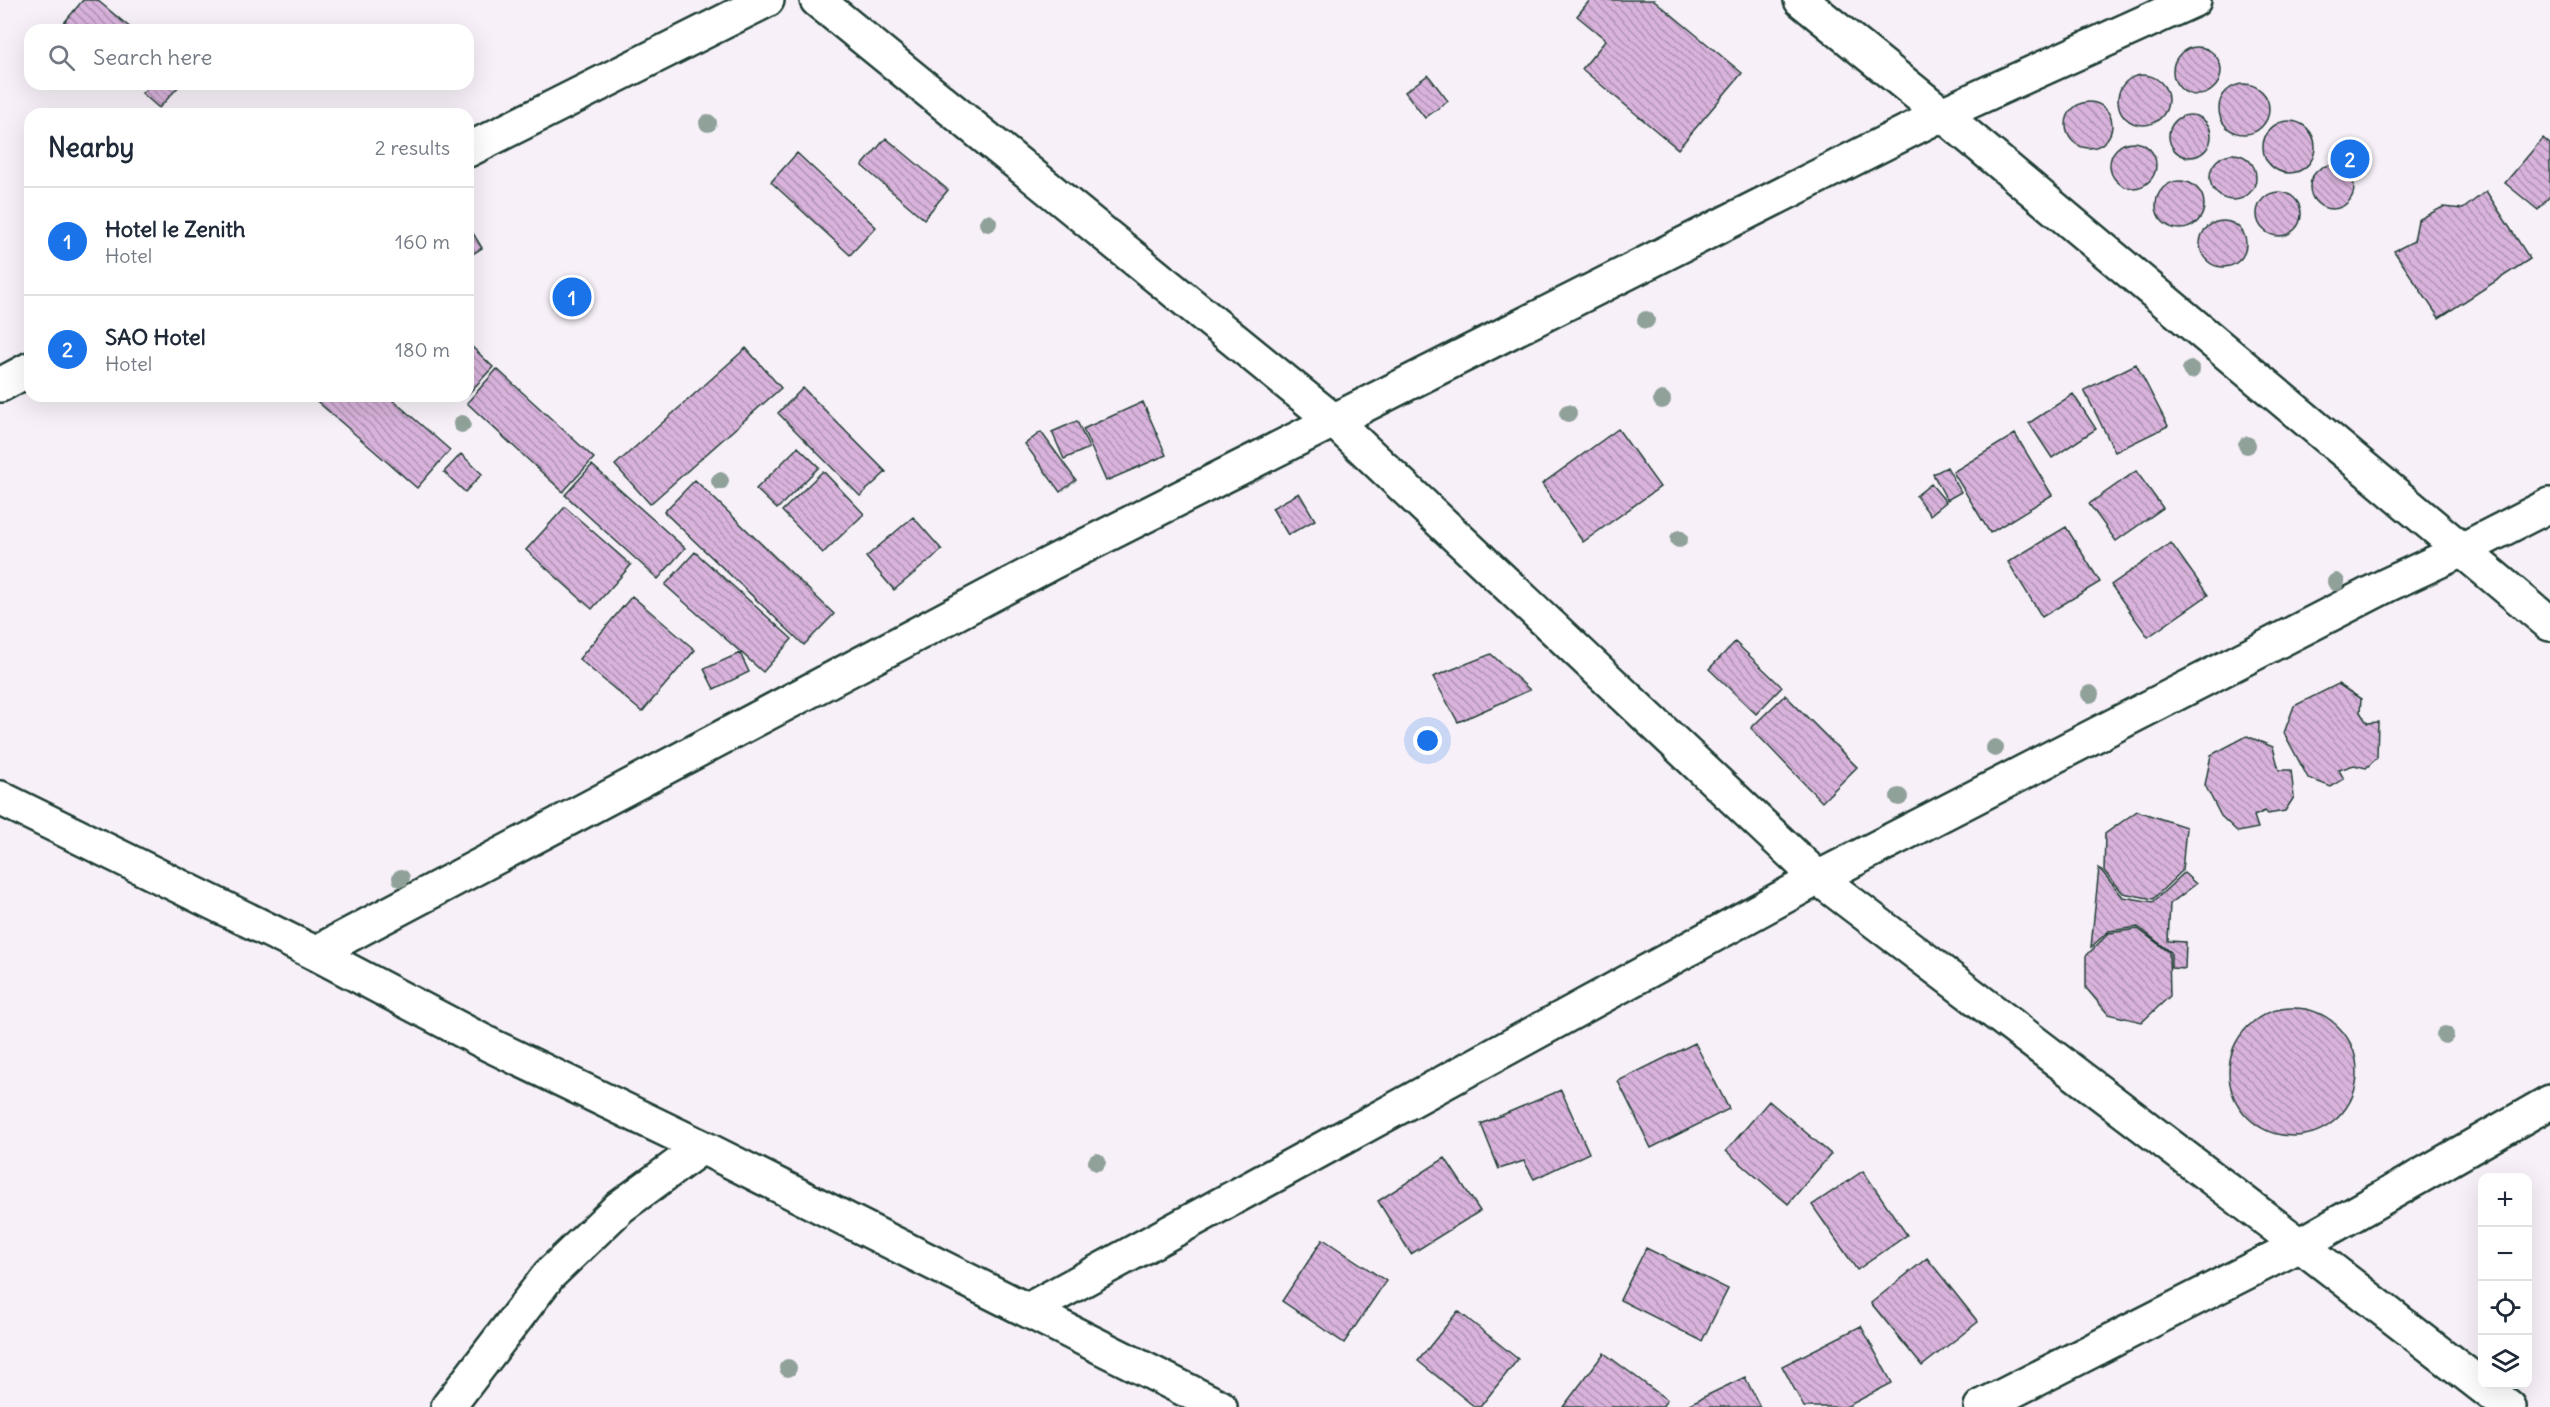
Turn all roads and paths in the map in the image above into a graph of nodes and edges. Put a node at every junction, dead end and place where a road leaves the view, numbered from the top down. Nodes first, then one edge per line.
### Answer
1 (766, 0) edge
2 (817, 0) edge
3 (1801, 0) edge
4 (2194, 0) edge
5 (1941, 114) junction
6 (474, 147) edge
7 (24, 372) edge
8 (0, 385) edge
9 (1334, 421) junction
10 (2550, 505) edge
11 (2460, 552) junction
12 (2550, 624) edge
13 (0, 798) edge
14 (1818, 878) junction
15 (315, 953) junction
16 (2550, 1102) edge
17 (702, 1147) junction
18 (2300, 1245) junction
19 (1028, 1310) junction
20 (448, 1407) edge
21 (1220, 1407) edge
22 (1981, 1407) edge
23 (2509, 1407) edge

1 - 6 street
2 - 9 street
3 - 5 street
4 - 5 street
5 - 9 street
5 - 11 street
7 - 8 street
9 - 14 street
9 - 15 street
10 - 11 street
11 - 12 street
11 - 14 street
13 - 15 street
14 - 18 street
14 - 19 street
15 - 17 street
16 - 18 street
17 - 19 street
17 - 20 street
18 - 22 street
18 - 23 street
19 - 21 street

